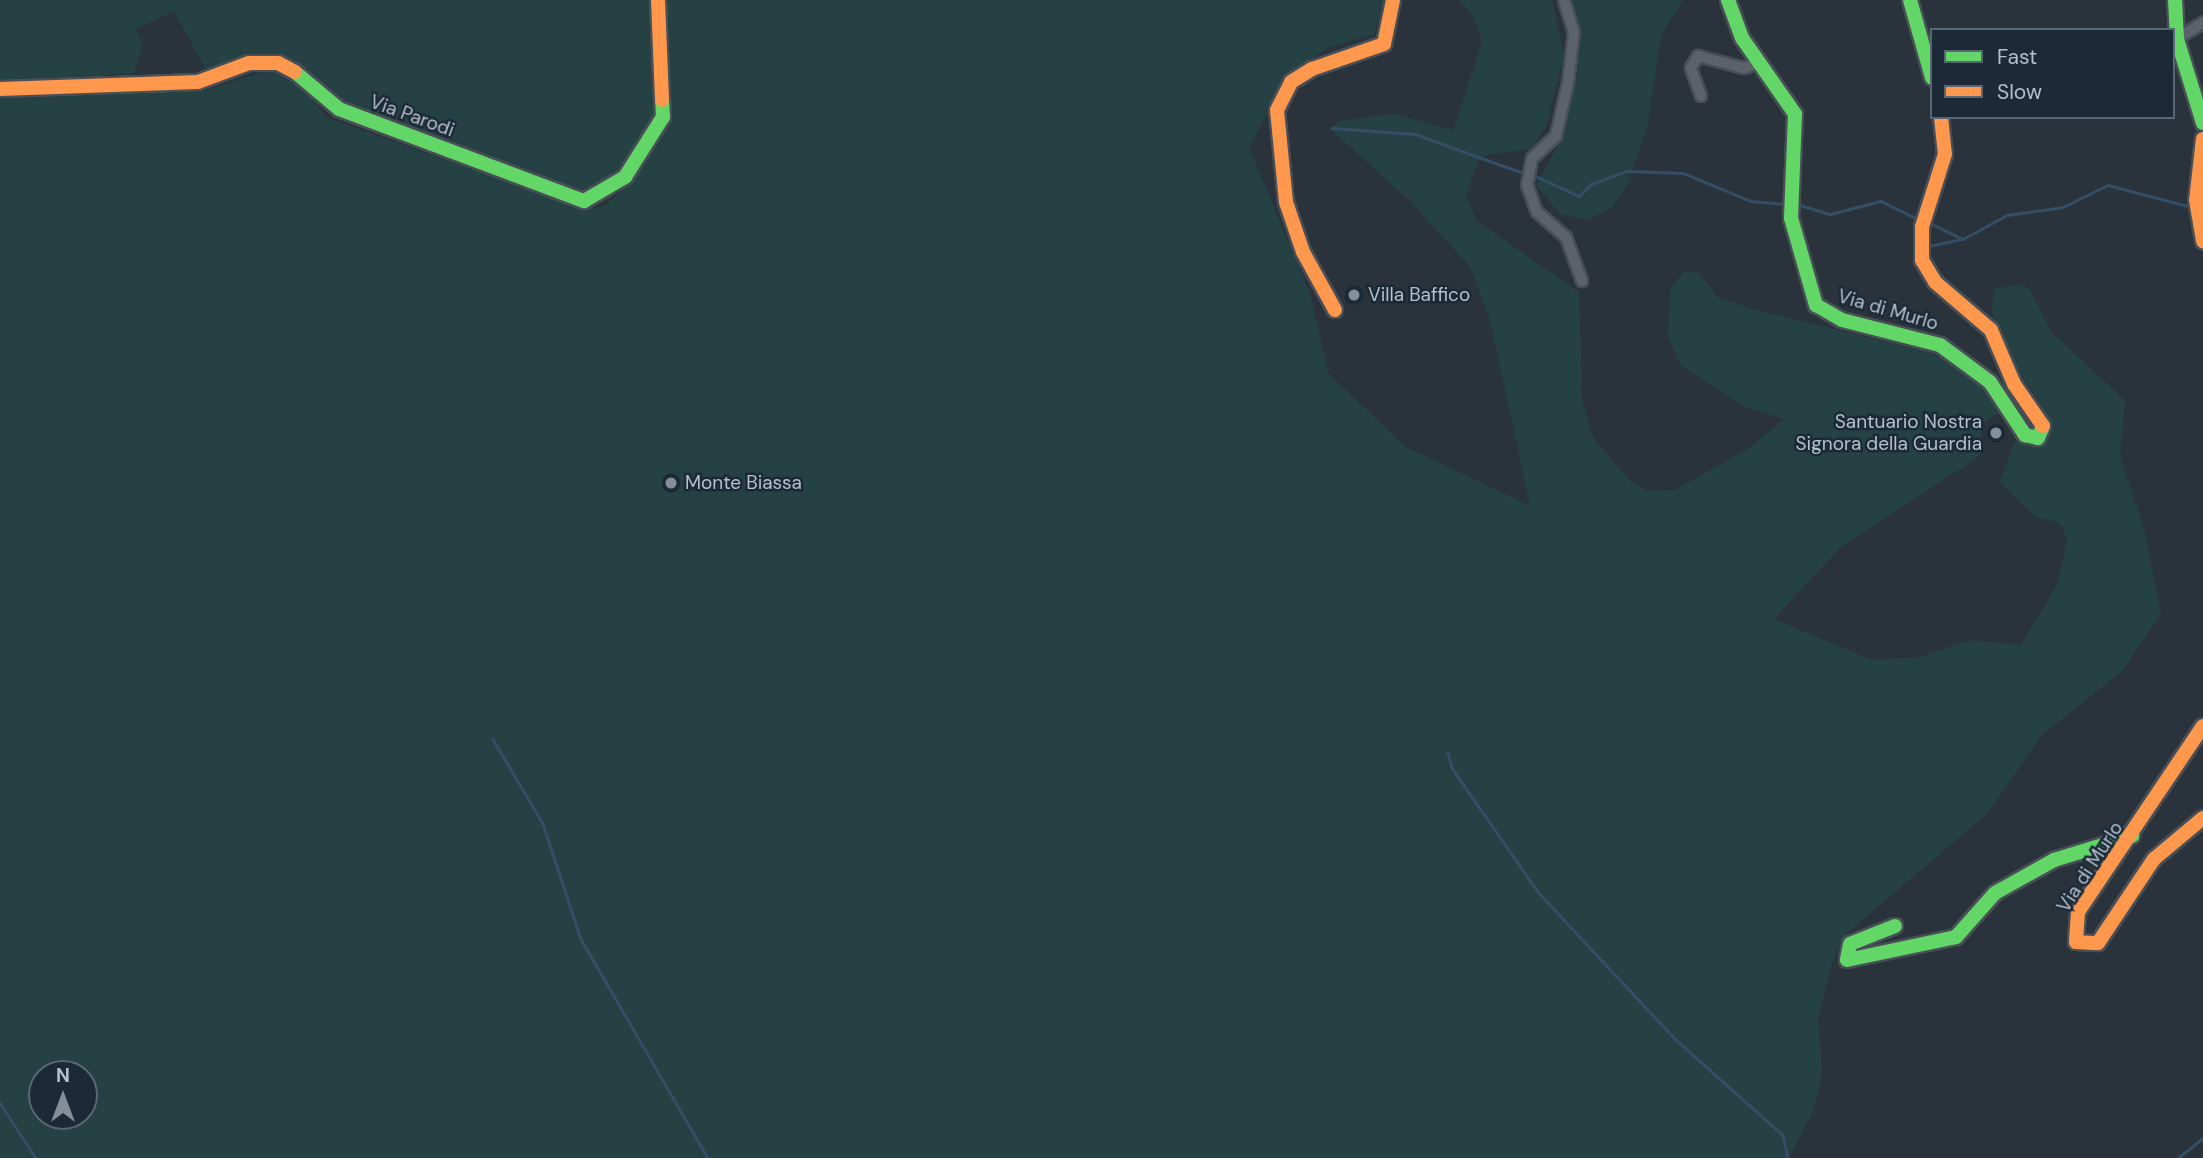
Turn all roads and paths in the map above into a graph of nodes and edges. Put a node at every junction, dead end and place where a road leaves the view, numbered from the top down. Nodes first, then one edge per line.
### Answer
1 (658, 0) edge
2 (1393, 0) edge
3 (1564, 0) edge
4 (1728, 0) edge
5 (1910, 0) edge
6 (2175, 0) edge
7 (2203, 23) edge
8 (2176, 39) junction
9 (1755, 55) junction
10 (1930, 71) edge
11 (0, 89) edge
12 (1701, 96) dead end
13 (1941, 119) edge
14 (2203, 123) edge
15 (2203, 139) edge
16 (2203, 241) edge
17 (1581, 281) dead end
18 (1335, 310) dead end
19 (2203, 726) edge
20 (2203, 818) edge
21 (2133, 835) junction
22 (1895, 926) dead end

1 - 11 street, Via Parodi
2 - 18 street
3 - 17 street
4 - 9 street, Via di Murlo
5 - 10 street
6 - 8 street
7 - 8 street
8 - 14 street
9 - 12 street
9 - 13 street, Via di Murlo
15 - 16 street
19 - 21 street, Via di Murlo
20 - 21 street, Via di Murlo
21 - 22 street

